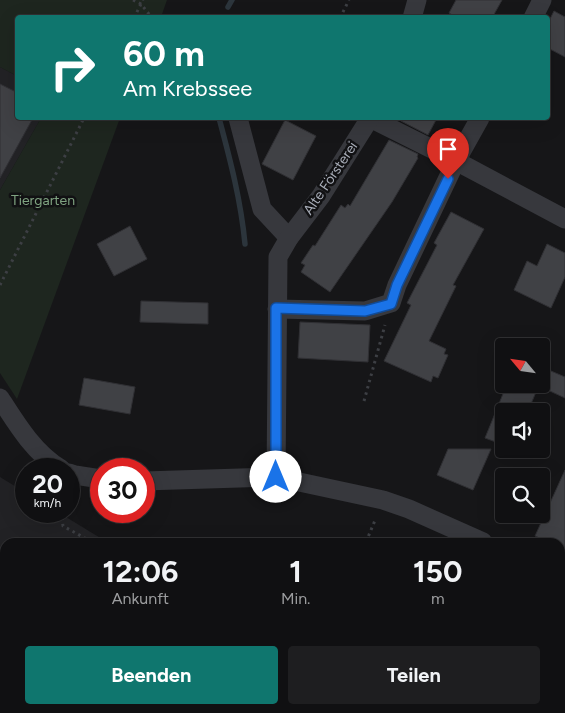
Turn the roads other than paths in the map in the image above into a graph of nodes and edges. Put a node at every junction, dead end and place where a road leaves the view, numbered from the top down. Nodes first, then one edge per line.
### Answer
1 (417, 0) edge
2 (542, 0) edge
3 (413, 15) edge
4 (534, 15) edge
5 (239, 120) edge
6 (369, 120) edge
7 (374, 120) edge
8 (479, 120) edge
9 (456, 161) junction
10 (565, 219) edge
11 (289, 238) junction
12 (276, 308) junction
13 (0, 398) edge
14 (46, 458) edge
15 (276, 477) junction
16 (155, 481) edge
17 (474, 538) edge

1 - 3 street
2 - 4 street
5 - 11 street
6 - 11 street, Alte Försterei
7 - 9 street
8 - 9 street
9 - 10 street
9 - 12 street
11 - 12 street, Alte Försterei
12 - 15 street, Alte Försterei
13 - 14 street
15 - 16 street
15 - 17 street

